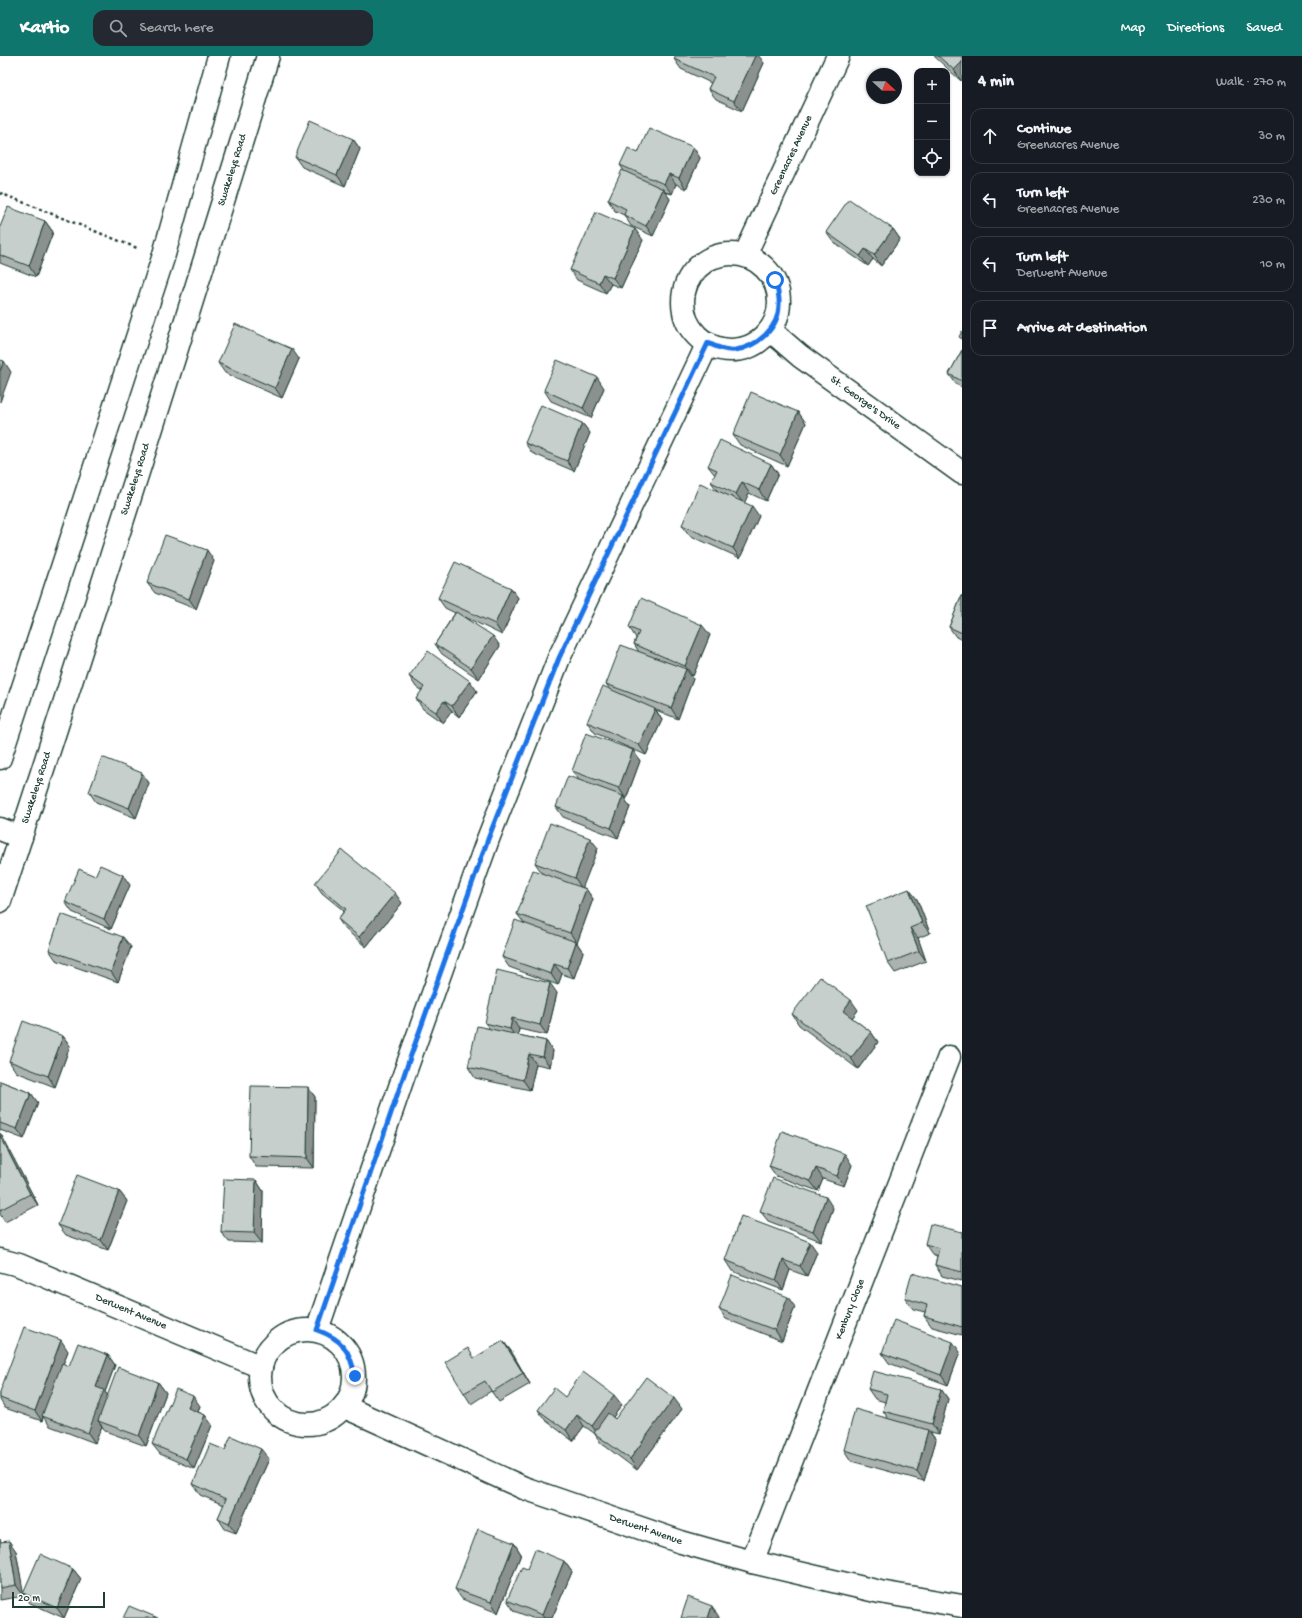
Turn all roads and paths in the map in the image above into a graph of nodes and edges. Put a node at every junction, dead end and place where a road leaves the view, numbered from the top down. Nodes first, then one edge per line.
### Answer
1 (219, 56) edge
2 (268, 56) edge
3 (838, 56) edge
4 (0, 194) edge
5 (746, 255) junction
6 (163, 258) junction
7 (770, 330) junction
8 (708, 343) junction
9 (962, 473) edge
10 (0, 758) edge
11 (0, 829) edge
12 (21, 837) junction
13 (0, 900) edge
14 (949, 1057) dead end
15 (0, 1260) edge
16 (317, 1330) junction
17 (261, 1367) junction
18 (345, 1407) junction
19 (752, 1562) junction
20 (962, 1606) edge

1 - 6 street
2 - 12 street, Swakeleys Road
3 - 5 street, Greenacres Avenue
4 - 6 path
5 - 7 street
5 - 8 street
6 - 10 street
7 - 8 street
7 - 9 street, St. George's Drive
8 - 16 street
11 - 12 street
12 - 13 street, Swakeleys Road
14 - 19 street, Kenbury Close
15 - 17 street, Derwent Avenue
16 - 17 street
16 - 18 street
17 - 18 street
18 - 19 street, Derwent Avenue
19 - 20 street, Derwent Avenue

